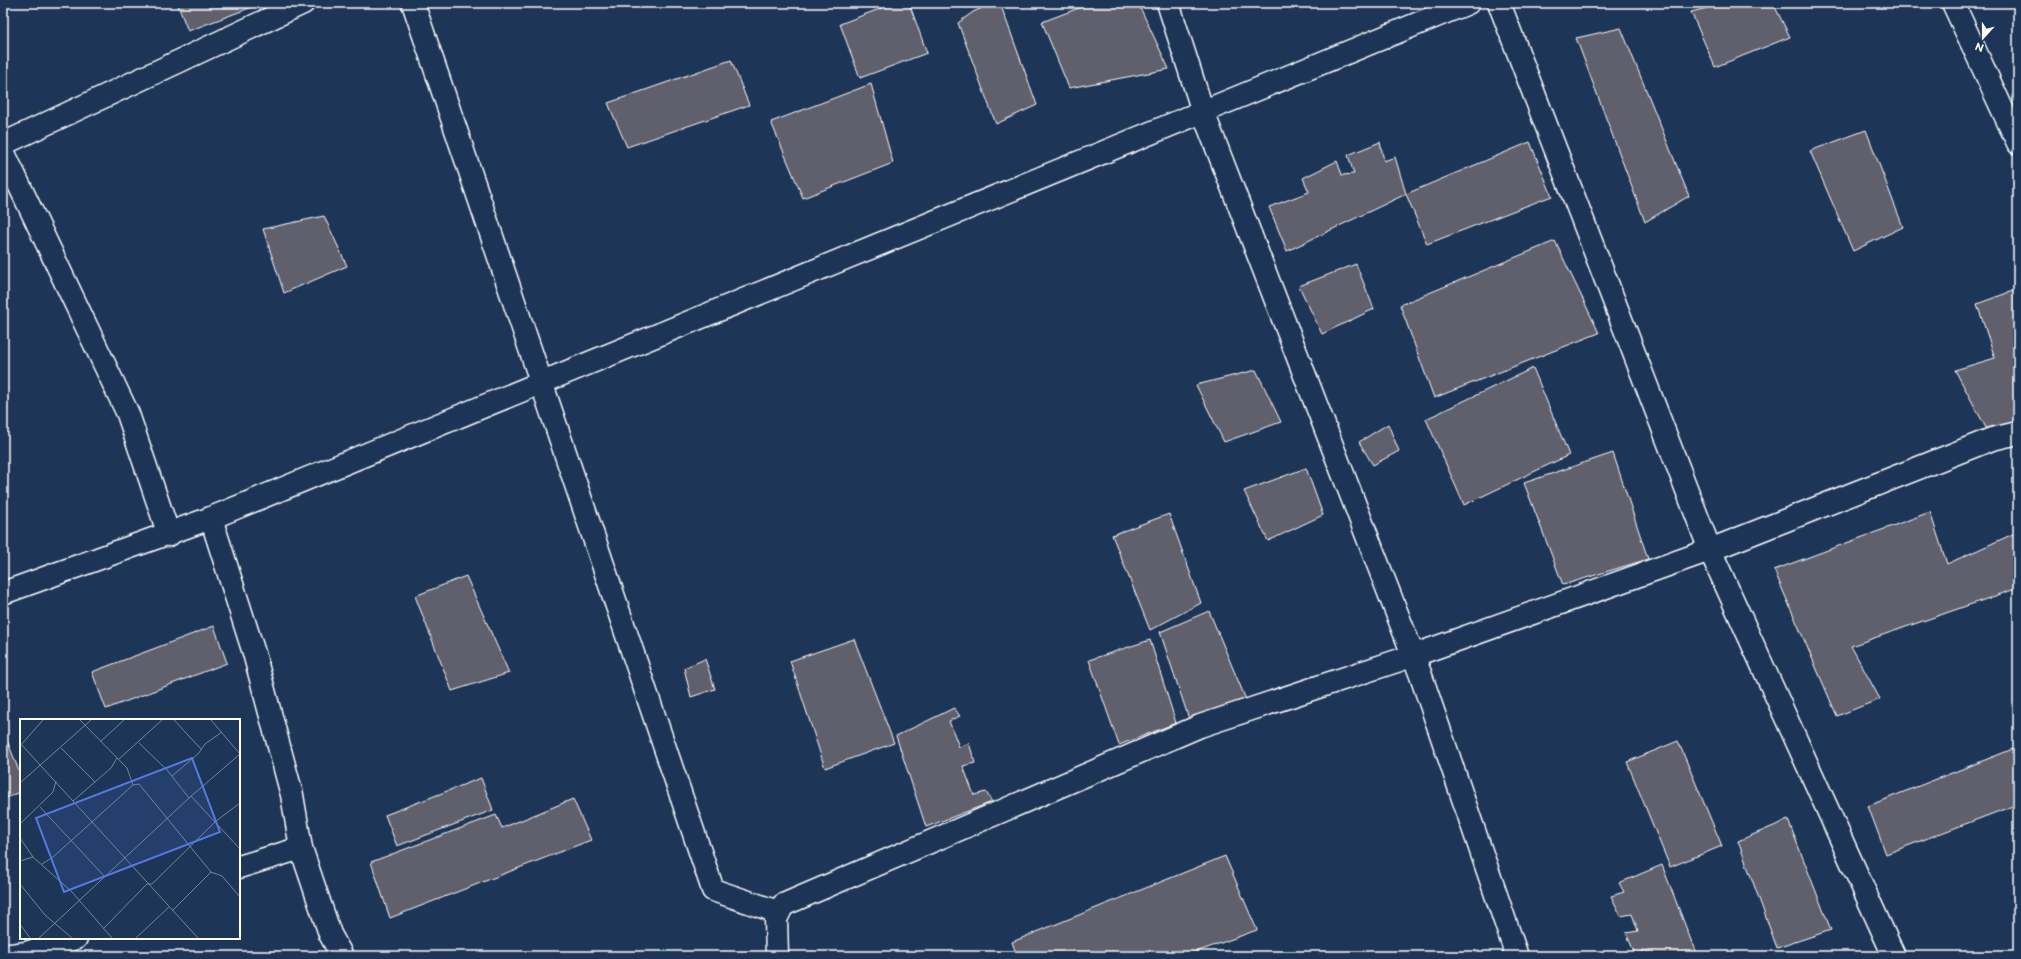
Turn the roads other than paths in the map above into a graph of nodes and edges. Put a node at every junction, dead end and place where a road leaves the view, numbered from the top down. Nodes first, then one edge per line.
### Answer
1 (303, 3) edge
2 (413, 3) edge
3 (1168, 3) edge
4 (1468, 3) edge
5 (1499, 3) edge
6 (1953, 3) edge
7 (1203, 112) junction
8 (2018, 143) edge
9 (3, 144) edge
10 (3, 151) edge
11 (540, 383) junction
12 (2018, 433) edge
13 (211, 518) junction
14 (169, 535) junction
15 (1710, 550) junction
16 (3, 593) edge
17 (1412, 656) junction
18 (302, 848) junction
19 (240, 867) edge
20 (778, 912) junction
21 (73, 939) edge
22 (3, 956) edge
23 (342, 956) edge
24 (777, 956) edge
25 (1517, 956) edge
26 (1894, 956) edge

1 - 9 street
2 - 11 street
3 - 7 street
4 - 7 street
5 - 15 street
6 - 8 street
7 - 11 street
7 - 17 street
10 - 14 street
11 - 13 street
11 - 20 street
12 - 15 street
13 - 14 street
13 - 18 street
14 - 16 street
15 - 17 street
15 - 26 street
17 - 20 street
17 - 25 street
18 - 19 street
18 - 23 street
20 - 24 street
21 - 22 street

